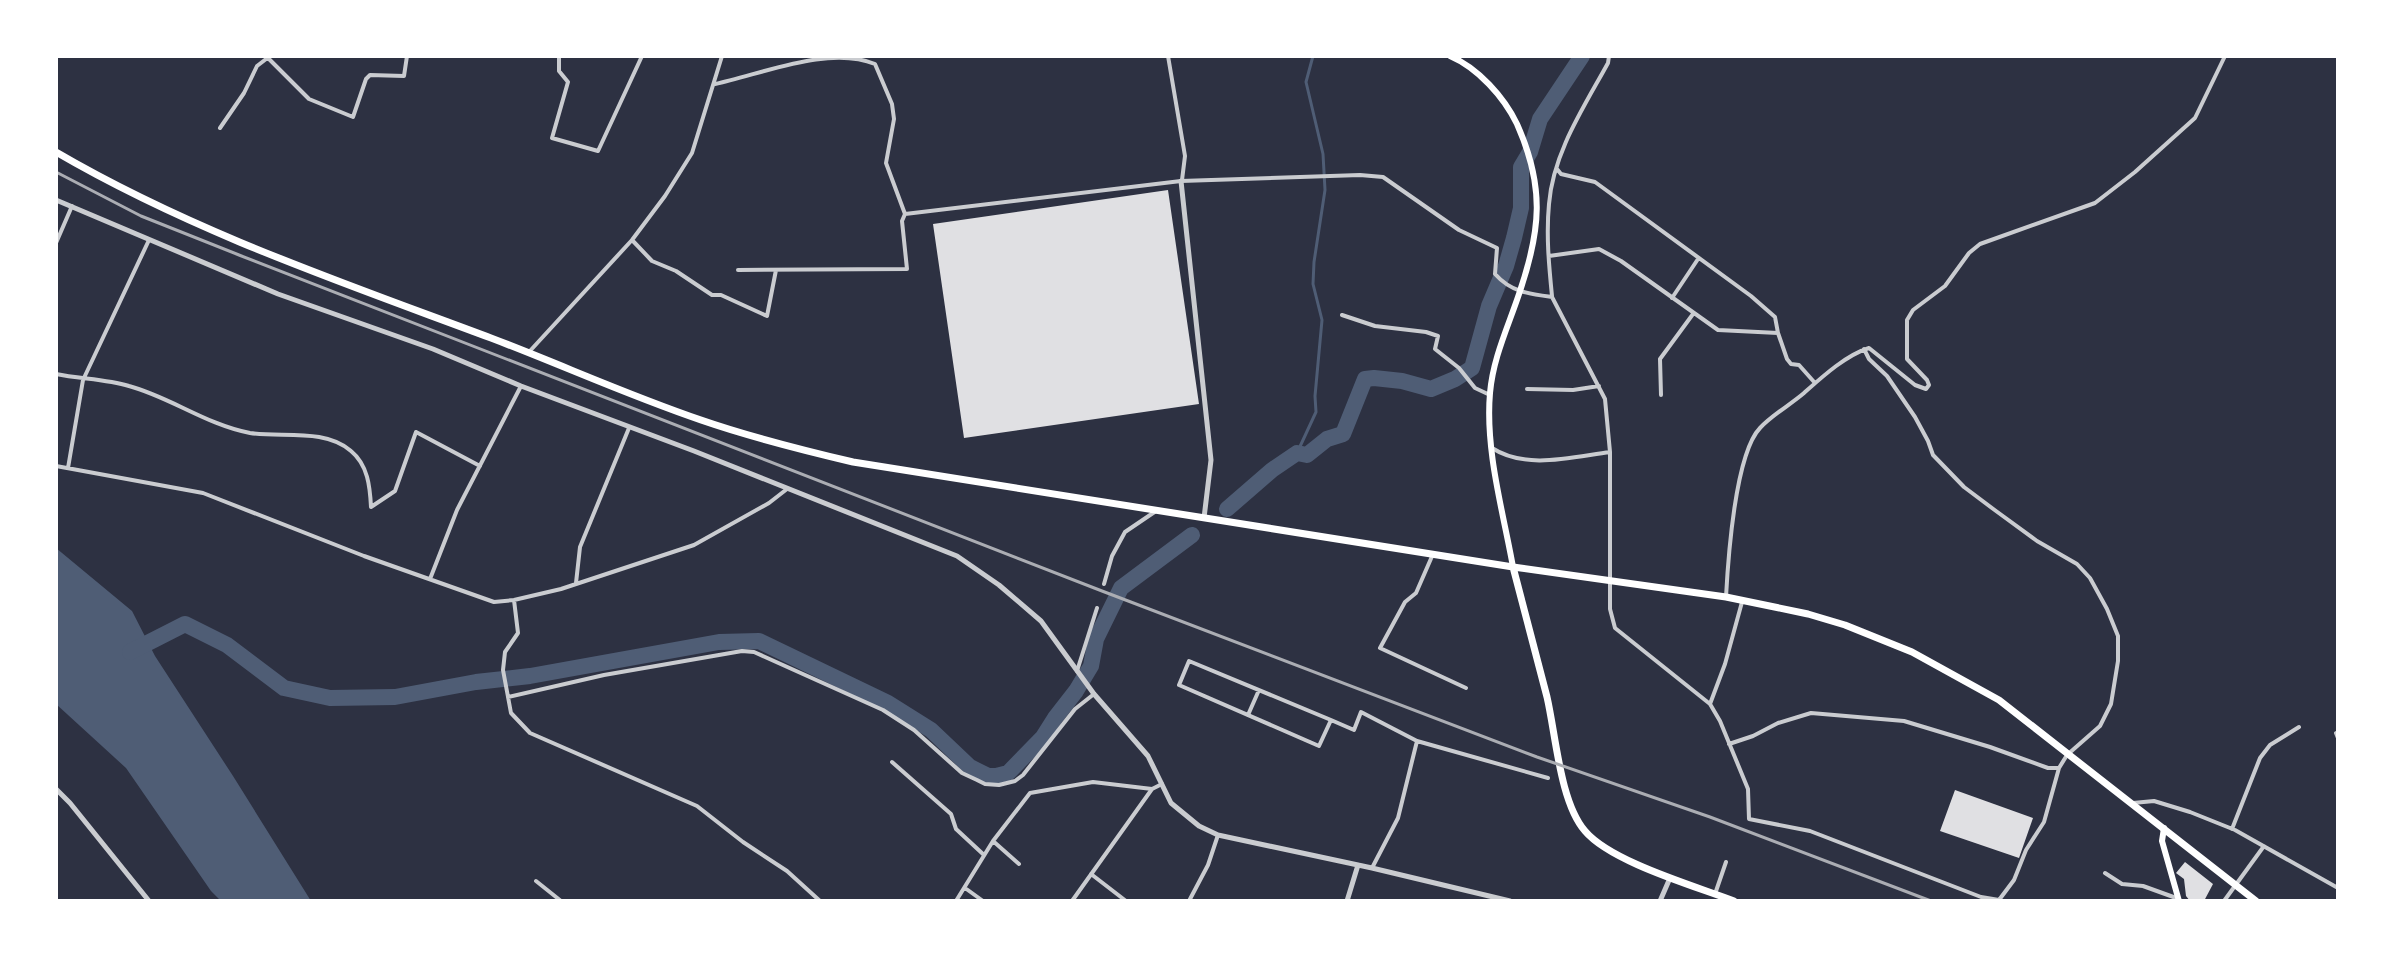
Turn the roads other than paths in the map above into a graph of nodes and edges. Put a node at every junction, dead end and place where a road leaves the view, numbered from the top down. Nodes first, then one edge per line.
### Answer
1 (407, 56) edge
2 (559, 56) edge
3 (642, 56) edge
4 (722, 56) edge
5 (1168, 56) edge
6 (1450, 56) edge
7 (1609, 56) edge
8 (2225, 56) edge
9 (269, 57) edge
10 (1461, 58) edge
11 (715, 84) junction
12 (220, 128) dead end
13 (56, 152) edge
14 (1557, 169) junction
15 (1181, 181) junction
16 (56, 200) edge
17 (72, 206) junction
18 (905, 214) junction
19 (149, 240) junction
20 (632, 240) junction
21 (56, 243) edge
22 (1549, 256) junction
23 (1698, 259) junction
24 (738, 270) dead end
25 (776, 270) junction
26 (1520, 293) junction
27 (1552, 297) junction
28 (1672, 298) junction
29 (1693, 314) junction
30 (1342, 315) dead end
31 (1778, 333) junction
32 (1864, 349) junction
33 (529, 352) junction
34 (56, 374) edge
35 (83, 380) junction
36 (1815, 383) junction
37 (521, 386) junction
38 (1599, 386) junction
39 (1527, 389) dead end
40 (1490, 395) junction
41 (1661, 395) dead end
42 (629, 428) junction
43 (1492, 448) junction
44 (1610, 452) junction
45 (56, 466) edge
46 (480, 466) junction
47 (68, 468) junction
48 (787, 489) junction
49 (1156, 511) junction
50 (1204, 519) junction
51 (1433, 554) junction
52 (1513, 567) junction
53 (430, 579) junction
54 (1611, 580) junction
55 (576, 584) junction
56 (1104, 584) dead end
57 (1726, 597) junction
58 (514, 600) junction
59 (1743, 600) junction
60 (1097, 608) dead end
61 (1078, 673) junction
62 (1466, 688) dead end
63 (1259, 690) junction
64 (1092, 691) junction
65 (508, 697) junction
66 (1710, 704) junction
67 (1248, 715) junction
68 (1331, 720) junction
69 (2299, 727) dead end
70 (1417, 741) junction
71 (1729, 744) junction
72 (2067, 755) junction
73 (892, 762) dead end
74 (2059, 768) junction
75 (1548, 778) dead end
76 (1162, 784) junction
77 (56, 789) edge
78 (1152, 789) junction
79 (2133, 803) junction
80 (2164, 828) junction
81 (2232, 829) junction
82 (1218, 835) junction
83 (993, 841) junction
84 (2264, 846) junction
85 (984, 855) junction
86 (1726, 862) dead end
87 (1019, 864) dead end
88 (1358, 865) junction
89 (1372, 868) junction
90 (2105, 873) dead end
91 (1091, 874) junction
92 (1670, 878) junction
93 (536, 881) dead end
94 (2235, 885) junction
95 (965, 888) junction
96 (2338, 888) edge
97 (1715, 894) junction
98 (2179, 900) edge
99 (149, 901) edge
100 (561, 901) edge
101 (820, 901) edge
102 (956, 901) edge
103 (983, 901) edge
104 (1072, 901) edge
105 (1126, 901) edge
106 (1189, 901) edge
107 (1347, 901) edge
108 (1510, 901) edge
109 (1660, 901) edge
110 (1734, 901) edge
111 (2224, 901) edge
112 (2256, 901) edge

1 - 9 street
2 - 3 street
4 - 11 street
5 - 15 street
6 - 10 main road
7 - 14 street
8 - 32 street
9 - 12 street
10 - 26 main road
11 - 18 street
11 - 20 street
13 - 33 highway
14 - 22 street
14 - 23 street
15 - 18 street
15 - 26 street
15 - 50 street
16 - 17 street
17 - 19 street
17 - 21 street
18 - 25 street
19 - 35 street
19 - 37 street
20 - 25 street
20 - 33 street
22 - 27 street
22 - 28 street
23 - 28 street
23 - 31 street
24 - 25 street
26 - 27 street
26 - 40 main road
27 - 38 street
28 - 29 street
29 - 31 street
29 - 41 street
30 - 40 street
31 - 36 street
32 - 36 street
32 - 72 street
33 - 49 highway
34 - 35 street
35 - 46 street
35 - 47 street
36 - 57 street
37 - 42 street
37 - 46 street
38 - 39 street
38 - 44 street
40 - 43 main road
42 - 48 street
42 - 55 street
43 - 44 street
43 - 52 main road
44 - 54 street
45 - 47 street
46 - 53 street
47 - 53 street
48 - 55 street
48 - 61 street
49 - 50 highway
49 - 56 street
50 - 51 highway
51 - 52 highway
51 - 62 street
52 - 54 highway
52 - 92 highway
53 - 58 street
54 - 57 highway
54 - 66 street
55 - 58 street
57 - 59 highway
58 - 65 street
59 - 66 street
59 - 72 highway
60 - 61 street
61 - 64 street
63 - 67 street
63 - 67 street
63 - 68 street
64 - 65 street
64 - 76 street
65 - 101 street
66 - 71 street
67 - 68 street
68 - 70 street
69 - 81 street
70 - 75 street
70 - 89 street
71 - 74 street
71 - 74 street
72 - 74 street
72 - 79 highway
73 - 85 street
76 - 78 street
76 - 82 street
77 - 99 street
78 - 83 street
78 - 91 street
79 - 80 highway
79 - 81 street
80 - 94 highway
80 - 98 main road
81 - 84 street
82 - 88 street
82 - 106 street
83 - 85 street
83 - 87 street
84 - 94 street
84 - 96 street
85 - 95 street
86 - 97 street
88 - 89 street
88 - 107 street
89 - 108 street
90 - 98 street
91 - 104 street
91 - 105 street
92 - 97 highway
92 - 109 street
93 - 100 street
94 - 111 street
94 - 112 highway
95 - 102 street
95 - 103 street
97 - 110 highway

